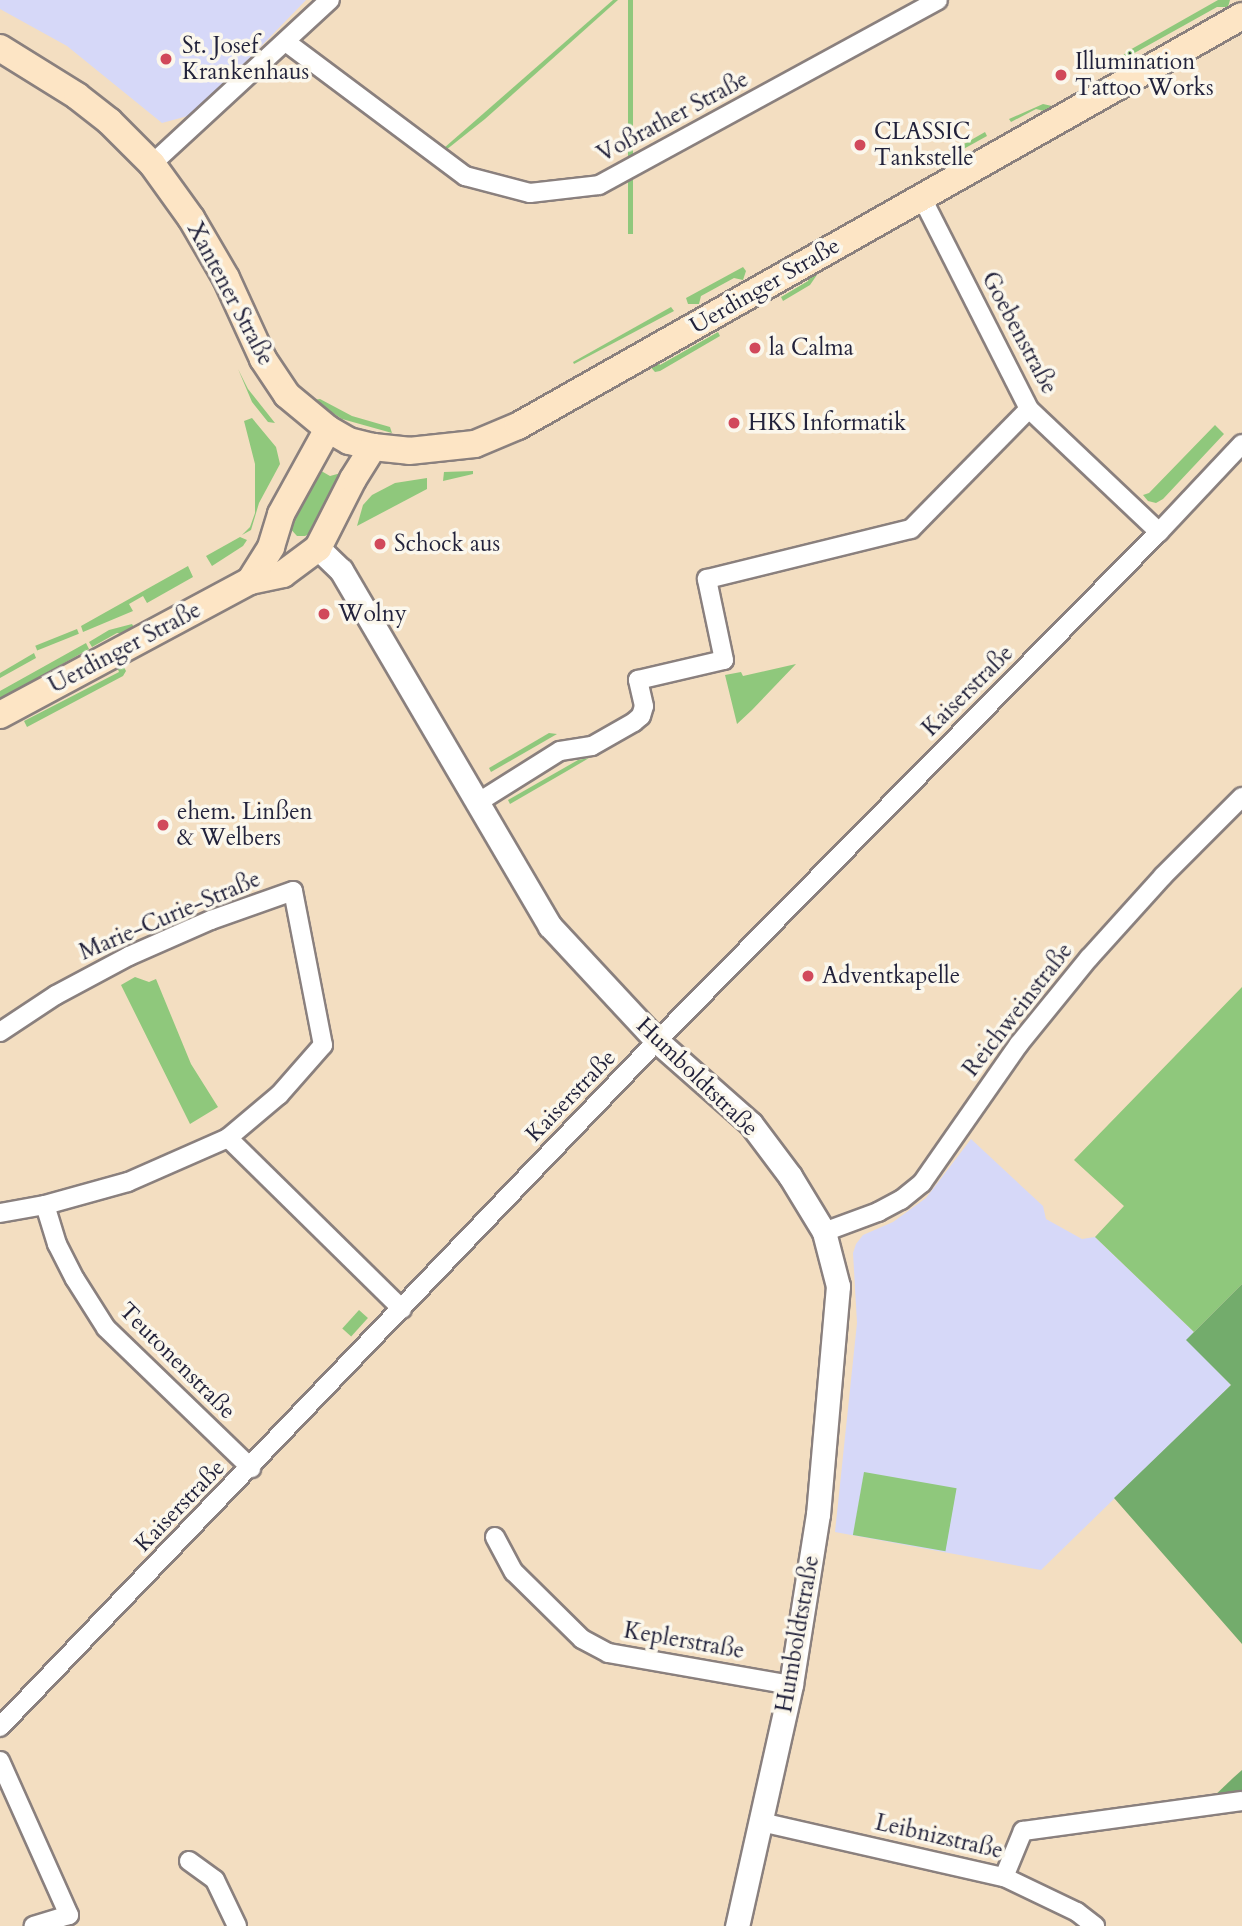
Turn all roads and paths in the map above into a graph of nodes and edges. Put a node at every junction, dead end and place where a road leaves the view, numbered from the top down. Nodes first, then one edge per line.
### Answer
1 (330, 0) edge
2 (938, 0) edge
3 (1242, 16) edge
4 (286, 42) junction
5 (0, 48) edge
6 (152, 164) junction
7 (921, 196) junction
8 (1029, 409) junction
9 (328, 429) junction
10 (1242, 444) edge
11 (373, 447) junction
12 (1159, 533) junction
13 (277, 535) junction
14 (318, 548) junction
15 (250, 581) junction
16 (0, 715) edge
17 (1242, 797) edge
18 (477, 803) junction
19 (0, 1032) edge
20 (656, 1041) junction
21 (228, 1138) junction
22 (45, 1205) junction
23 (0, 1213) edge
24 (824, 1232) junction
25 (402, 1309) junction
26 (251, 1468) junction
27 (495, 1537) dead end
28 (791, 1685) junction
29 (0, 1727) edge
30 (0, 1761) edge
31 (1242, 1801) edge
32 (761, 1822) junction
33 (189, 1861) dead end
34 (1003, 1877) junction
35 (34, 1926) edge
36 (237, 1926) edge
37 (737, 1926) edge
38 (1095, 1926) edge

1 - 4 street
2 - 4 street, Voßrather Straße
3 - 7 main road, Uerdinger Straße
4 - 6 street
5 - 6 main road, Xantener Straße
6 - 9 main road, Xantener Straße
7 - 8 street, Goebenstraße
7 - 11 main road, Uerdinger Straße
8 - 12 street, Goebenstraße
8 - 18 street
9 - 11 main road, Xantener Straße
9 - 13 main road
10 - 12 street, Kaiserstraße
11 - 14 main road, Uerdinger Straße
12 - 20 street, Kaiserstraße
13 - 14 main road
13 - 15 main road
14 - 15 main road, Uerdinger Straße
14 - 18 street, Humboldtstraße
15 - 16 main road, Uerdinger Straße
17 - 24 street, Reichweinstraße
18 - 20 street, Humboldtstraße
19 - 21 street, Marie-Curie-Straße
20 - 24 street, Humboldtstraße
20 - 25 street, Kaiserstraße
21 - 22 street
21 - 25 street
22 - 23 street
22 - 26 street, Teutonenstraße
24 - 28 street, Humboldtstraße
25 - 26 street, Kaiserstraße
26 - 29 street, Kaiserstraße
27 - 28 street, Keplerstraße
28 - 32 street, Humboldtstraße
30 - 35 street
31 - 34 street
32 - 34 street, Leibnizstraße
32 - 37 street, Humboldtstraße
33 - 36 street
34 - 38 street, Leibnizstraße

